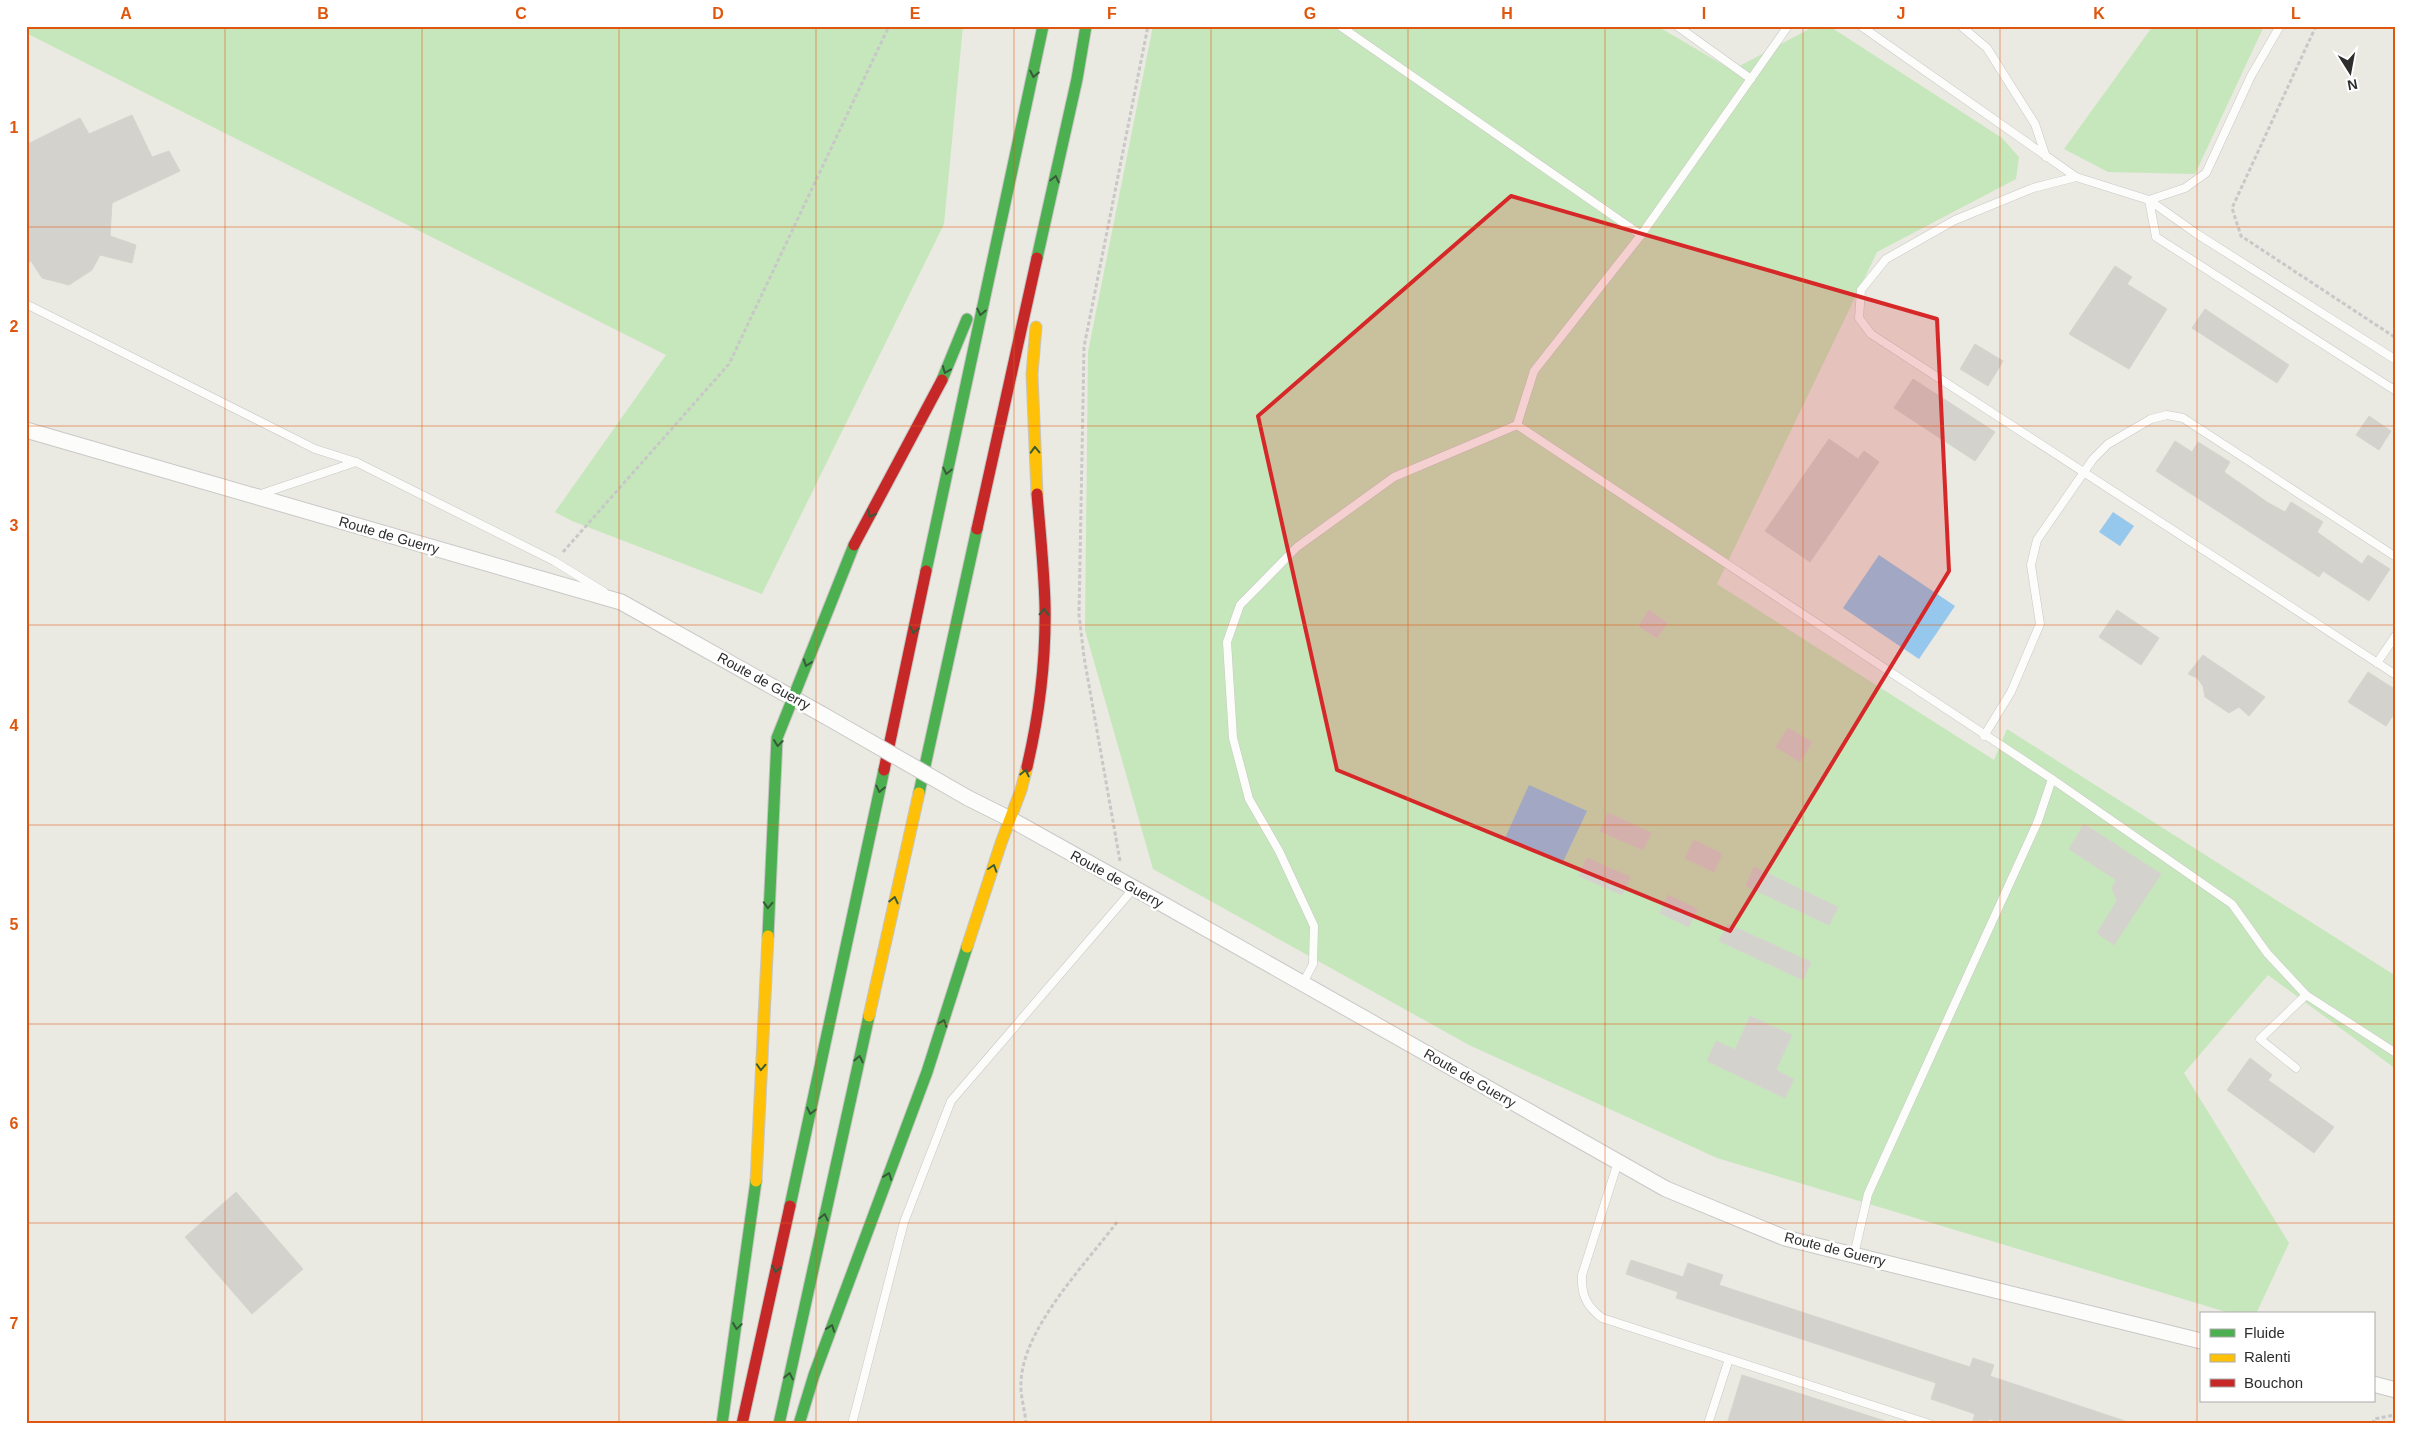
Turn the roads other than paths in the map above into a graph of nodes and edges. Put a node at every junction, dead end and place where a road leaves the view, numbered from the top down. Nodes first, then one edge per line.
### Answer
1 (1043, 26) edge
2 (1086, 26) edge
3 (1340, 26) edge
4 (1677, 26) edge
5 (1788, 26) edge
6 (1860, 26) edge
7 (1961, 26) edge
8 (2280, 26) edge
9 (1752, 79) junction
10 (2046, 157) junction
11 (2076, 177) junction
12 (2149, 200) junction
13 (1044, 226) junction
14 (1641, 235) junction
15 (996, 248) junction
16 (26, 304) edge
17 (2396, 360) edge
18 (2396, 391) edge
19 (1517, 425) junction
20 (26, 430) edge
21 (356, 462) junction
22 (2084, 472) junction
23 (253, 496) junction
24 (2396, 557) edge
25 (621, 602) junction
26 (2396, 635) edge
27 (2377, 663) junction
28 (2396, 675) edge
29 (794, 697) junction
30 (1984, 736) junction
31 (2052, 779) junction
32 (1010, 819) junction
33 (1128, 885) junction
34 (1303, 984) junction
35 (2306, 995) junction
36 (2396, 1053) edge
37 (2296, 1068) dead end
38 (1618, 1162) junction
39 (1854, 1255) junction
40 (2200, 1341) edge
41 (1730, 1359) junction
42 (2374, 1384) edge
43 (2396, 1390) edge
44 (722, 1424) edge
45 (742, 1424) edge
46 (779, 1424) edge
47 (799, 1424) edge
48 (852, 1424) edge
49 (1708, 1424) edge
50 (1930, 1424) edge

1 -> 15 highway
13 -> 2 highway
3 - 14 lane
4 - 9 lane
5 - 9 lane
6 - 10 lane
7 - 10 lane
8 - 12 lane
9 - 14 lane
10 - 11 lane
11 - 12 lane
11 - 22 lane
12 - 17 lane
12 - 18 lane
32 -> 13 highway
46 -> 13 highway
14 - 19 lane
15 -> 29 highway
15 -> 45 highway
16 - 21 lane
19 - 30 lane
19 - 34 lane
20 - 23 street, Route de Guerry
21 - 23 lane
21 - 25 lane
22 - 24 lane
22 - 27 lane
22 - 30 lane
23 - 25 street, Route de Guerry
25 - 29 street, Route de Guerry
26 - 27 lane
27 - 28 lane
29 - 32 street, Route de Guerry, bridge
29 -> 44 highway
30 - 31 lane
31 - 35 lane
31 - 39 lane
32 - 33 street, Route de Guerry
47 -> 32 highway
33 - 34 street, Route de Guerry
33 - 48 lane
34 - 38 street, Route de Guerry
35 - 36 lane
35 - 37 lane
38 - 39 street, Route de Guerry
38 - 41 lane
39 - 40 street, Route de Guerry
41 - 49 lane
41 - 50 lane
42 - 43 street

